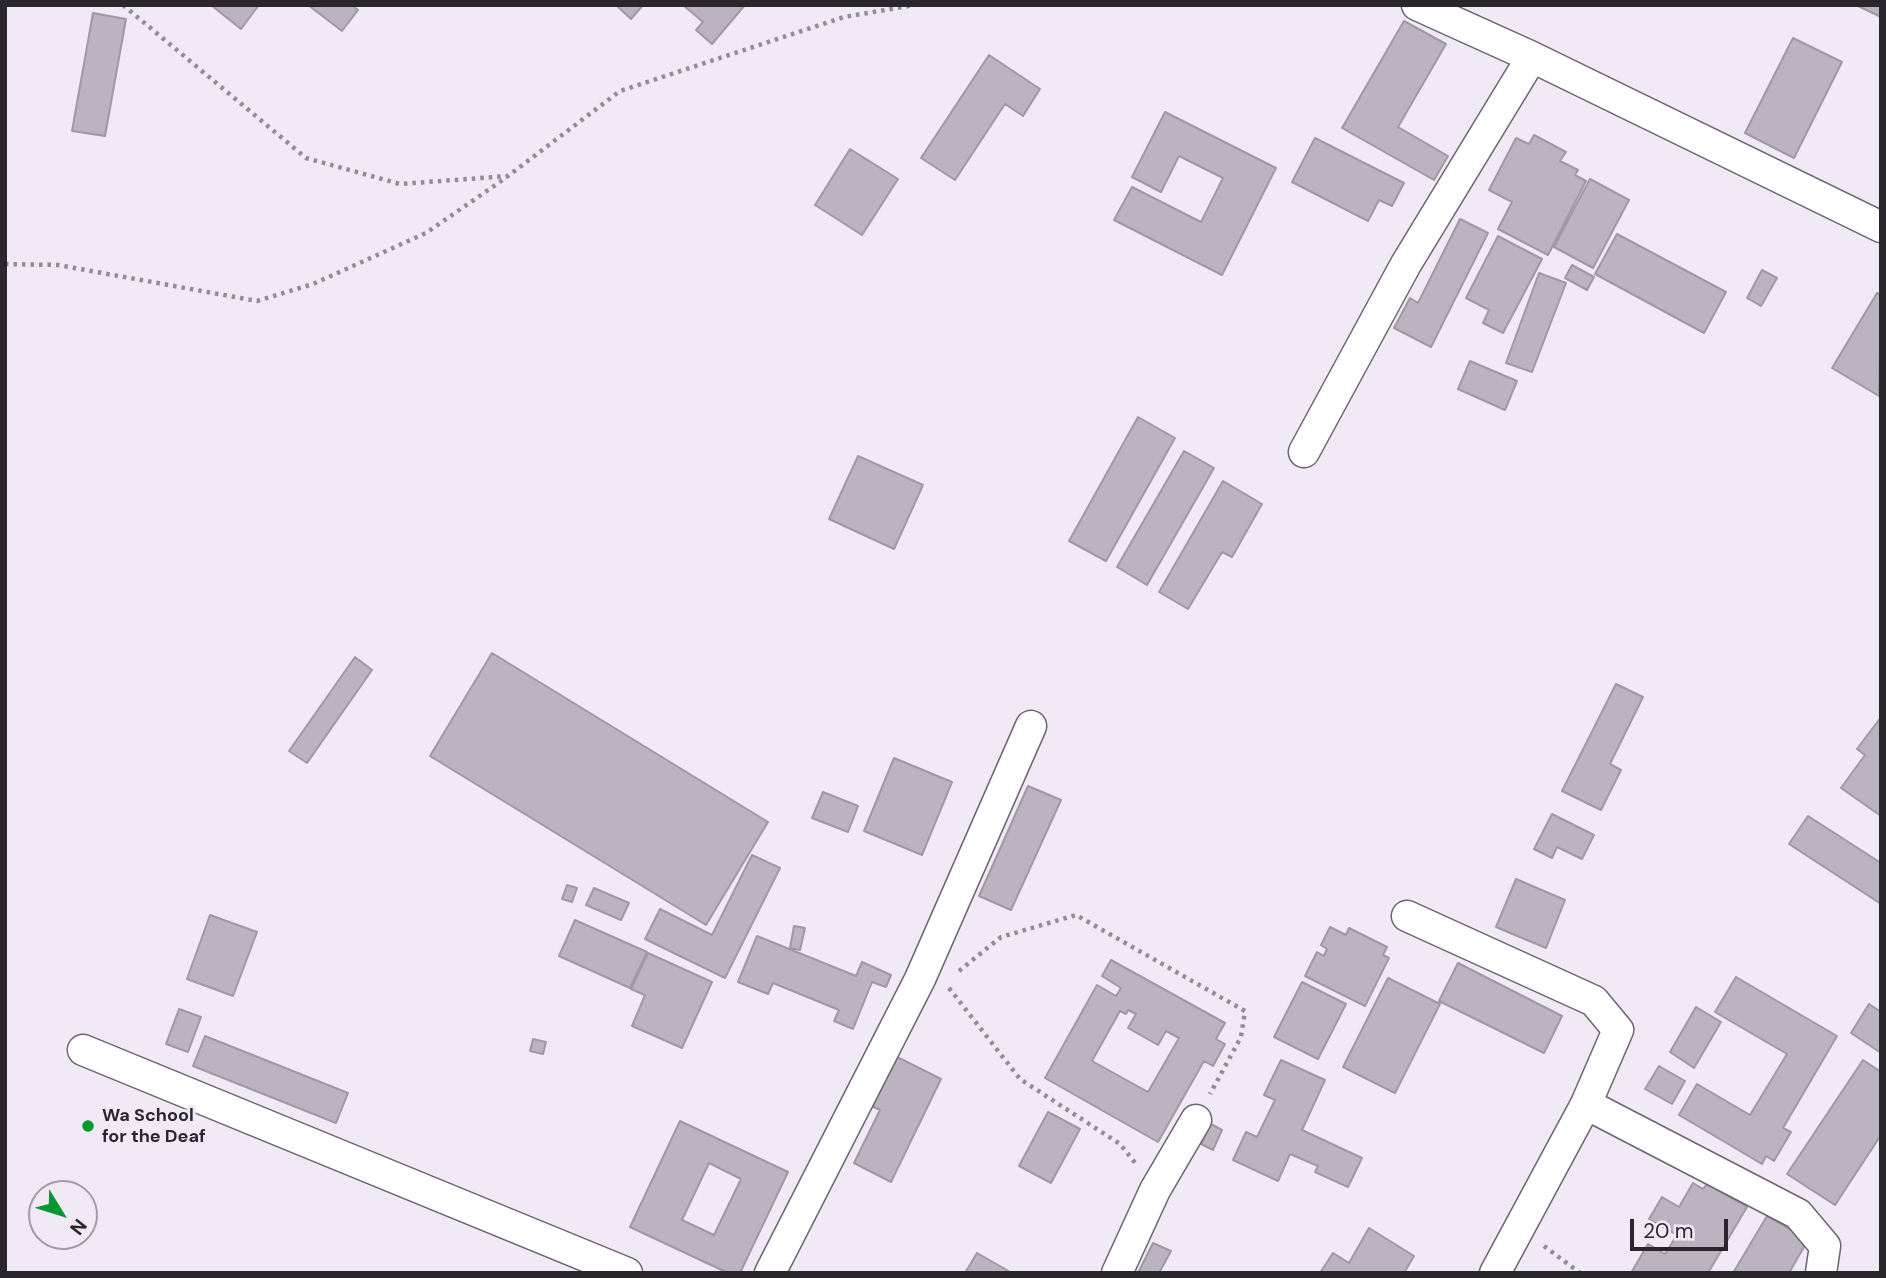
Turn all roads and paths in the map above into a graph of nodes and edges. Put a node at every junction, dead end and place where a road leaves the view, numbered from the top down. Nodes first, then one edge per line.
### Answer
1 (122, 5) edge
2 (915, 5) edge
3 (1416, 5) edge
4 (1532, 57) junction
5 (508, 176) junction
6 (1881, 227) edge
7 (5, 264) edge
8 (1304, 452) dead end
9 (1031, 726) dead end
10 (1407, 916) dead end
11 (933, 981) junction
12 (83, 1050) dead end
13 (1586, 1104) junction
14 (1196, 1120) joint
15 (1156, 1190) junction
16 (1521, 1227) junction
17 (627, 1273) edge
18 (770, 1273) edge
19 (1117, 1273) edge
20 (1496, 1273) edge
21 (1580, 1273) edge
22 (1821, 1273) edge

1 - 5 path
2 - 5 path
3 - 4 street
4 - 6 street
4 - 8 street
5 - 7 path
9 - 11 street
10 - 13 street
11 - 14 path
11 - 15 path
11 - 18 street
12 - 17 street
13 - 16 street
13 - 22 street
14 - 15 street
15 - 19 street
16 - 20 street
16 - 21 path

